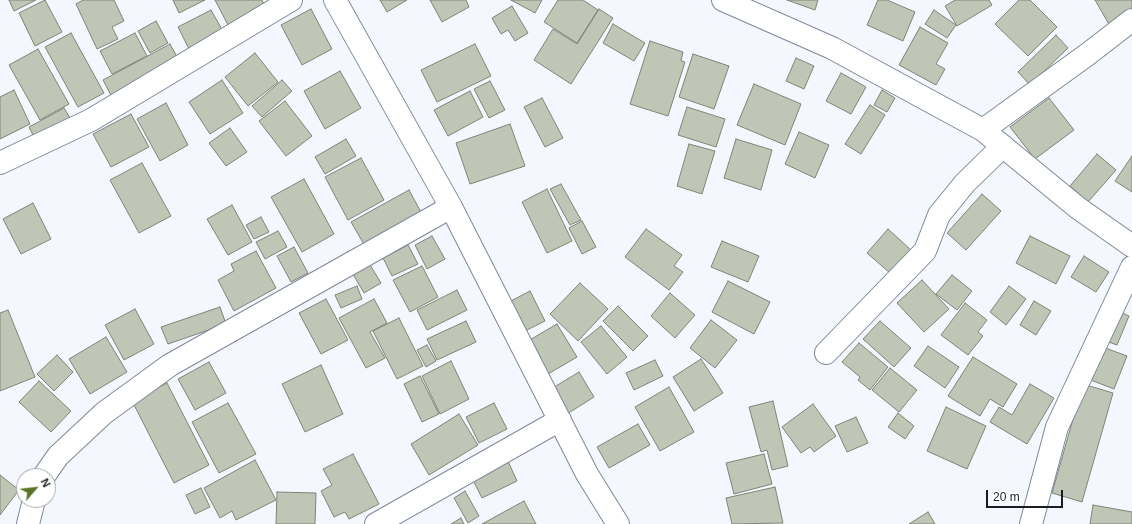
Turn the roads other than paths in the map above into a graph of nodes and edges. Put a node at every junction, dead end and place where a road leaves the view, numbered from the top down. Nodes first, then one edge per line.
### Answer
1 (291, 0) edge
2 (335, 0) edge
3 (722, 0) edge
4 (1132, 20) edge
5 (983, 130) junction
6 (1003, 146) junction
7 (0, 163) edge
8 (451, 207) junction
9 (1132, 246) edge
10 (1132, 267) edge
11 (826, 353) dead end
12 (560, 420) junction
13 (50, 468) edge
14 (32, 508) edge
15 (28, 524) edge
16 (376, 524) edge
17 (618, 524) edge
18 (1031, 524) edge

1 - 7 street
2 - 8 street
3 - 5 street
4 - 5 street
5 - 6 street
6 - 9 street
6 - 11 street
8 - 12 street
8 - 13 street
10 - 18 street
12 - 16 street
12 - 17 street
14 - 15 street

